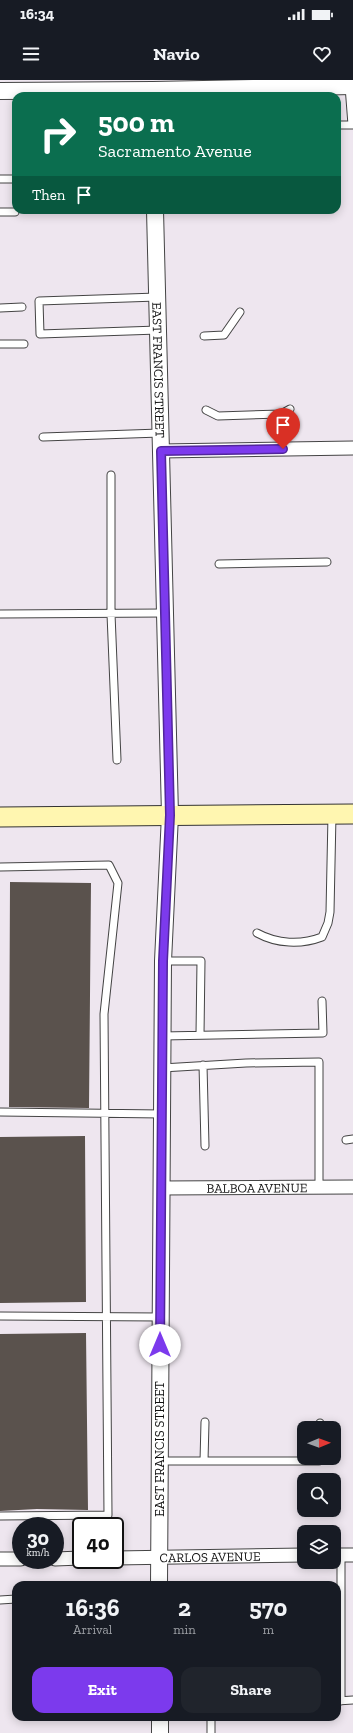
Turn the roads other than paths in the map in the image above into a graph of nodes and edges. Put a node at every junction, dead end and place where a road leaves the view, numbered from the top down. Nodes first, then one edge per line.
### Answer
1 (351, 86) edge
2 (153, 89) edge
3 (0, 91) edge
4 (316, 92) edge
5 (352, 125) edge
6 (341, 126) edge
7 (0, 179) edge
8 (12, 179) dead end
9 (0, 212) edge
10 (12, 212) edge
11 (155, 214) edge
12 (157, 298) junction
13 (22, 307) dead end
14 (0, 308) edge
15 (240, 312) dead end
16 (158, 330) junction
17 (204, 336) dead end
18 (0, 344) edge
19 (24, 344) dead end
20 (290, 409) dead end
21 (206, 410) dead end
22 (160, 433) junction
23 (43, 437) dead end
24 (353, 448) edge
25 (161, 451) junction
26 (111, 475) dead end
27 (326, 562) dead end
28 (219, 564) dead end
29 (165, 613) junction
30 (0, 614) edge
31 (111, 614) junction
32 (117, 760) dead end
33 (332, 814) junction
34 (353, 814) edge
35 (170, 815) junction
36 (0, 817) edge
37 (0, 867) edge
38 (256, 933) dead end
39 (163, 961) junction
40 (322, 1001) dead end
41 (200, 1035) junction
42 (162, 1036) junction
43 (203, 1066) junction
44 (162, 1068) junction
45 (0, 1112) edge
46 (105, 1114) junction
47 (162, 1114) junction
48 (205, 1146) dead end
49 (320, 1187) junction
50 (353, 1187) edge
51 (161, 1188) junction
52 (0, 1316) edge
53 (106, 1316) junction
54 (160, 1317) junction
55 (204, 1422) dead end
56 (159, 1461) junction
57 (204, 1461) junction
58 (297, 1461) edge
59 (0, 1516) edge
60 (297, 1555) edge
61 (343, 1555) edge
62 (159, 1556) junction
63 (124, 1558) edge
64 (0, 1559) edge
65 (12, 1559) edge
66 (159, 1581) edge
67 (12, 1599) edge
68 (0, 1600) edge
69 (341, 1628) edge
70 (353, 1700) edge
71 (341, 1701) edge
72 (160, 1721) edge
73 (211, 1721) edge
74 (160, 1733) edge
75 (211, 1733) edge

1 - 4 street
1 - 5 lane
2 - 3 street
2 - 4 street
5 - 6 lane
7 - 8 lane
9 - 10 lane
11 - 12 street, EAST FRANCIS STREET
12 - 16 street, EAST FRANCIS STREET
12 - 16 lane
13 - 14 lane
15 - 17 lane
16 - 22 street, EAST FRANCIS STREET
18 - 19 lane
20 - 21 lane
22 - 23 lane
22 - 25 street, EAST FRANCIS STREET
24 - 25 street
25 - 29 street, EAST FRANCIS STREET
26 - 31 lane
27 - 28 lane
29 - 31 lane
29 - 35 street, EAST FRANCIS STREET
30 - 31 lane
31 - 32 lane
33 - 34 main road
33 - 35 main road
33 - 38 lane
35 - 36 main road
35 - 39 street, EAST FRANCIS STREET
37 - 46 lane
39 - 41 lane
39 - 42 street, EAST FRANCIS STREET
40 - 41 lane
41 - 42 lane
42 - 44 street, EAST FRANCIS STREET
43 - 44 lane
43 - 48 lane
43 - 49 lane
44 - 47 street, EAST FRANCIS STREET
45 - 46 lane
46 - 47 lane
46 - 53 lane
47 - 51 street, EAST FRANCIS STREET
49 - 50 street, BALBOA AVENUE
49 - 51 street, BALBOA AVENUE
51 - 54 street, EAST FRANCIS STREET
52 - 53 lane
53 - 54 lane
53 - 59 lane
54 - 56 street, EAST FRANCIS STREET
55 - 57 lane
56 - 57 lane
56 - 62 street, EAST FRANCIS STREET
57 - 58 lane
60 - 62 street, CARLOS AVENUE
61 - 69 lane
62 - 63 street, CARLOS AVENUE
62 - 66 street, EAST FRANCIS STREET
64 - 65 street
67 - 68 lane
70 - 71 lane
72 - 74 street
73 - 75 lane

